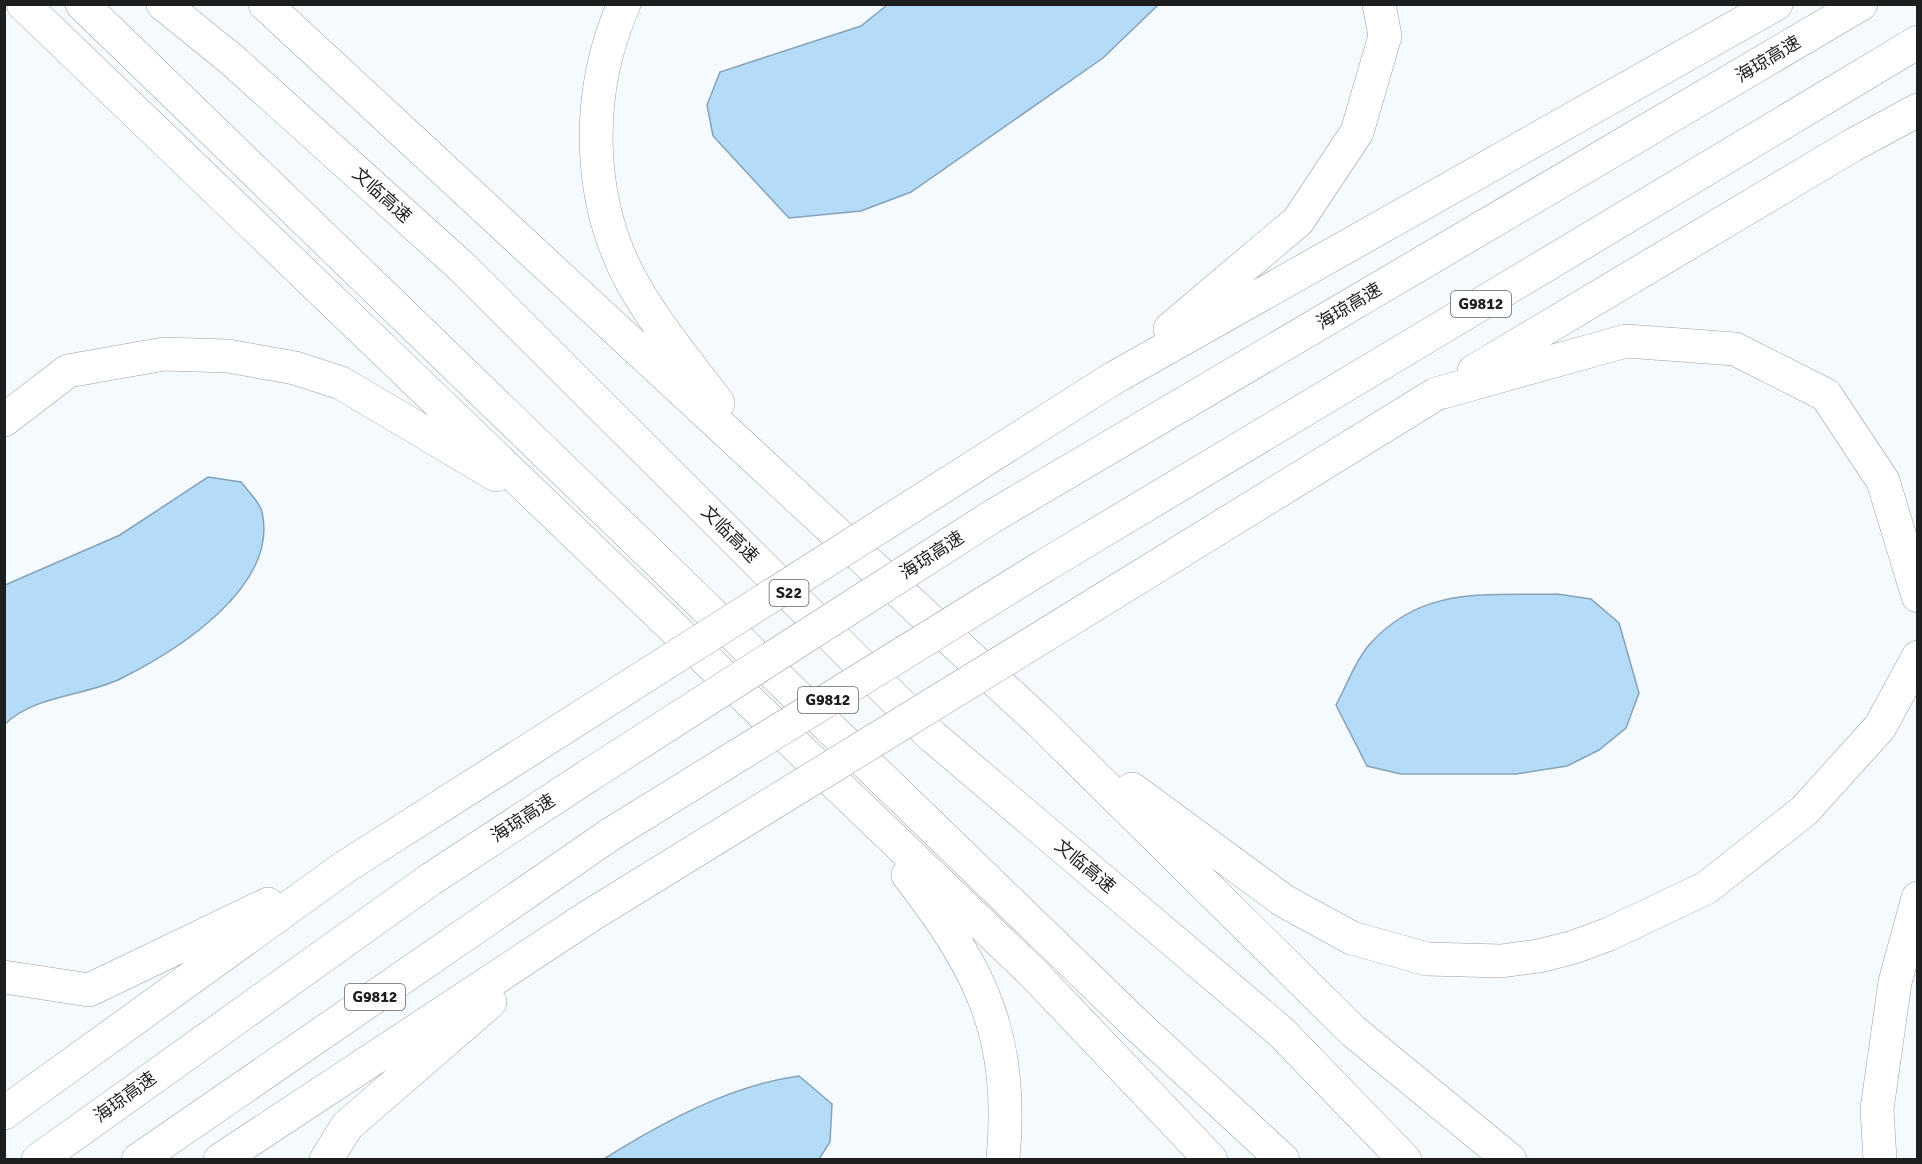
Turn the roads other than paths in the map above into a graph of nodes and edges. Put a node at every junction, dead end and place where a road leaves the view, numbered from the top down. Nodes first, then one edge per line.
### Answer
1 (23, 4) edge
2 (82, 4) edge
3 (265, 4) edge
4 (624, 4) edge
5 (1379, 4) edge
6 (1776, 4) edge
7 (1861, 4) edge
8 (171, 12) edge
9 (1917, 42) edge
10 (1917, 110) edge
11 (1112, 379) junction
12 (1436, 393) junction
13 (4, 420) edge
14 (774, 476) junction
15 (550, 508) junction
16 (1917, 596) edge
17 (1917, 657) edge
18 (1040, 722) junction
19 (837, 783) junction
20 (345, 867) junction
21 (1917, 898) edge
22 (588, 916) junction
23 (4, 977) edge
24 (4, 1113) edge
25 (38, 1160) edge
26 (138, 1160) edge
27 (220, 1160) edge
28 (326, 1160) edge
29 (1003, 1160) edge
30 (1211, 1160) edge
31 (1283, 1160) edge
32 (1405, 1160) edge
33 (1510, 1160) edge
34 (1880, 1160) edge

1 - 15 highway
2 - 31 highway
3 - 14 highway
4 - 14 highway
5 - 11 highway
6 - 11 highway
7 - 25 highway, 海琼高速, bridge
8 - 32 highway, 文临高速 / S22
9 - 26 highway, G9812, bridge
10 - 12 highway
11 - 20 highway, bridge
12 - 16 highway
12 - 22 highway, bridge
13 - 15 highway
14 - 18 highway
15 - 19 highway
17 - 18 highway
18 - 33 highway
19 - 29 highway
19 - 30 highway
20 - 23 highway
20 - 24 highway
21 - 34 highway
22 - 27 highway
22 - 28 highway

